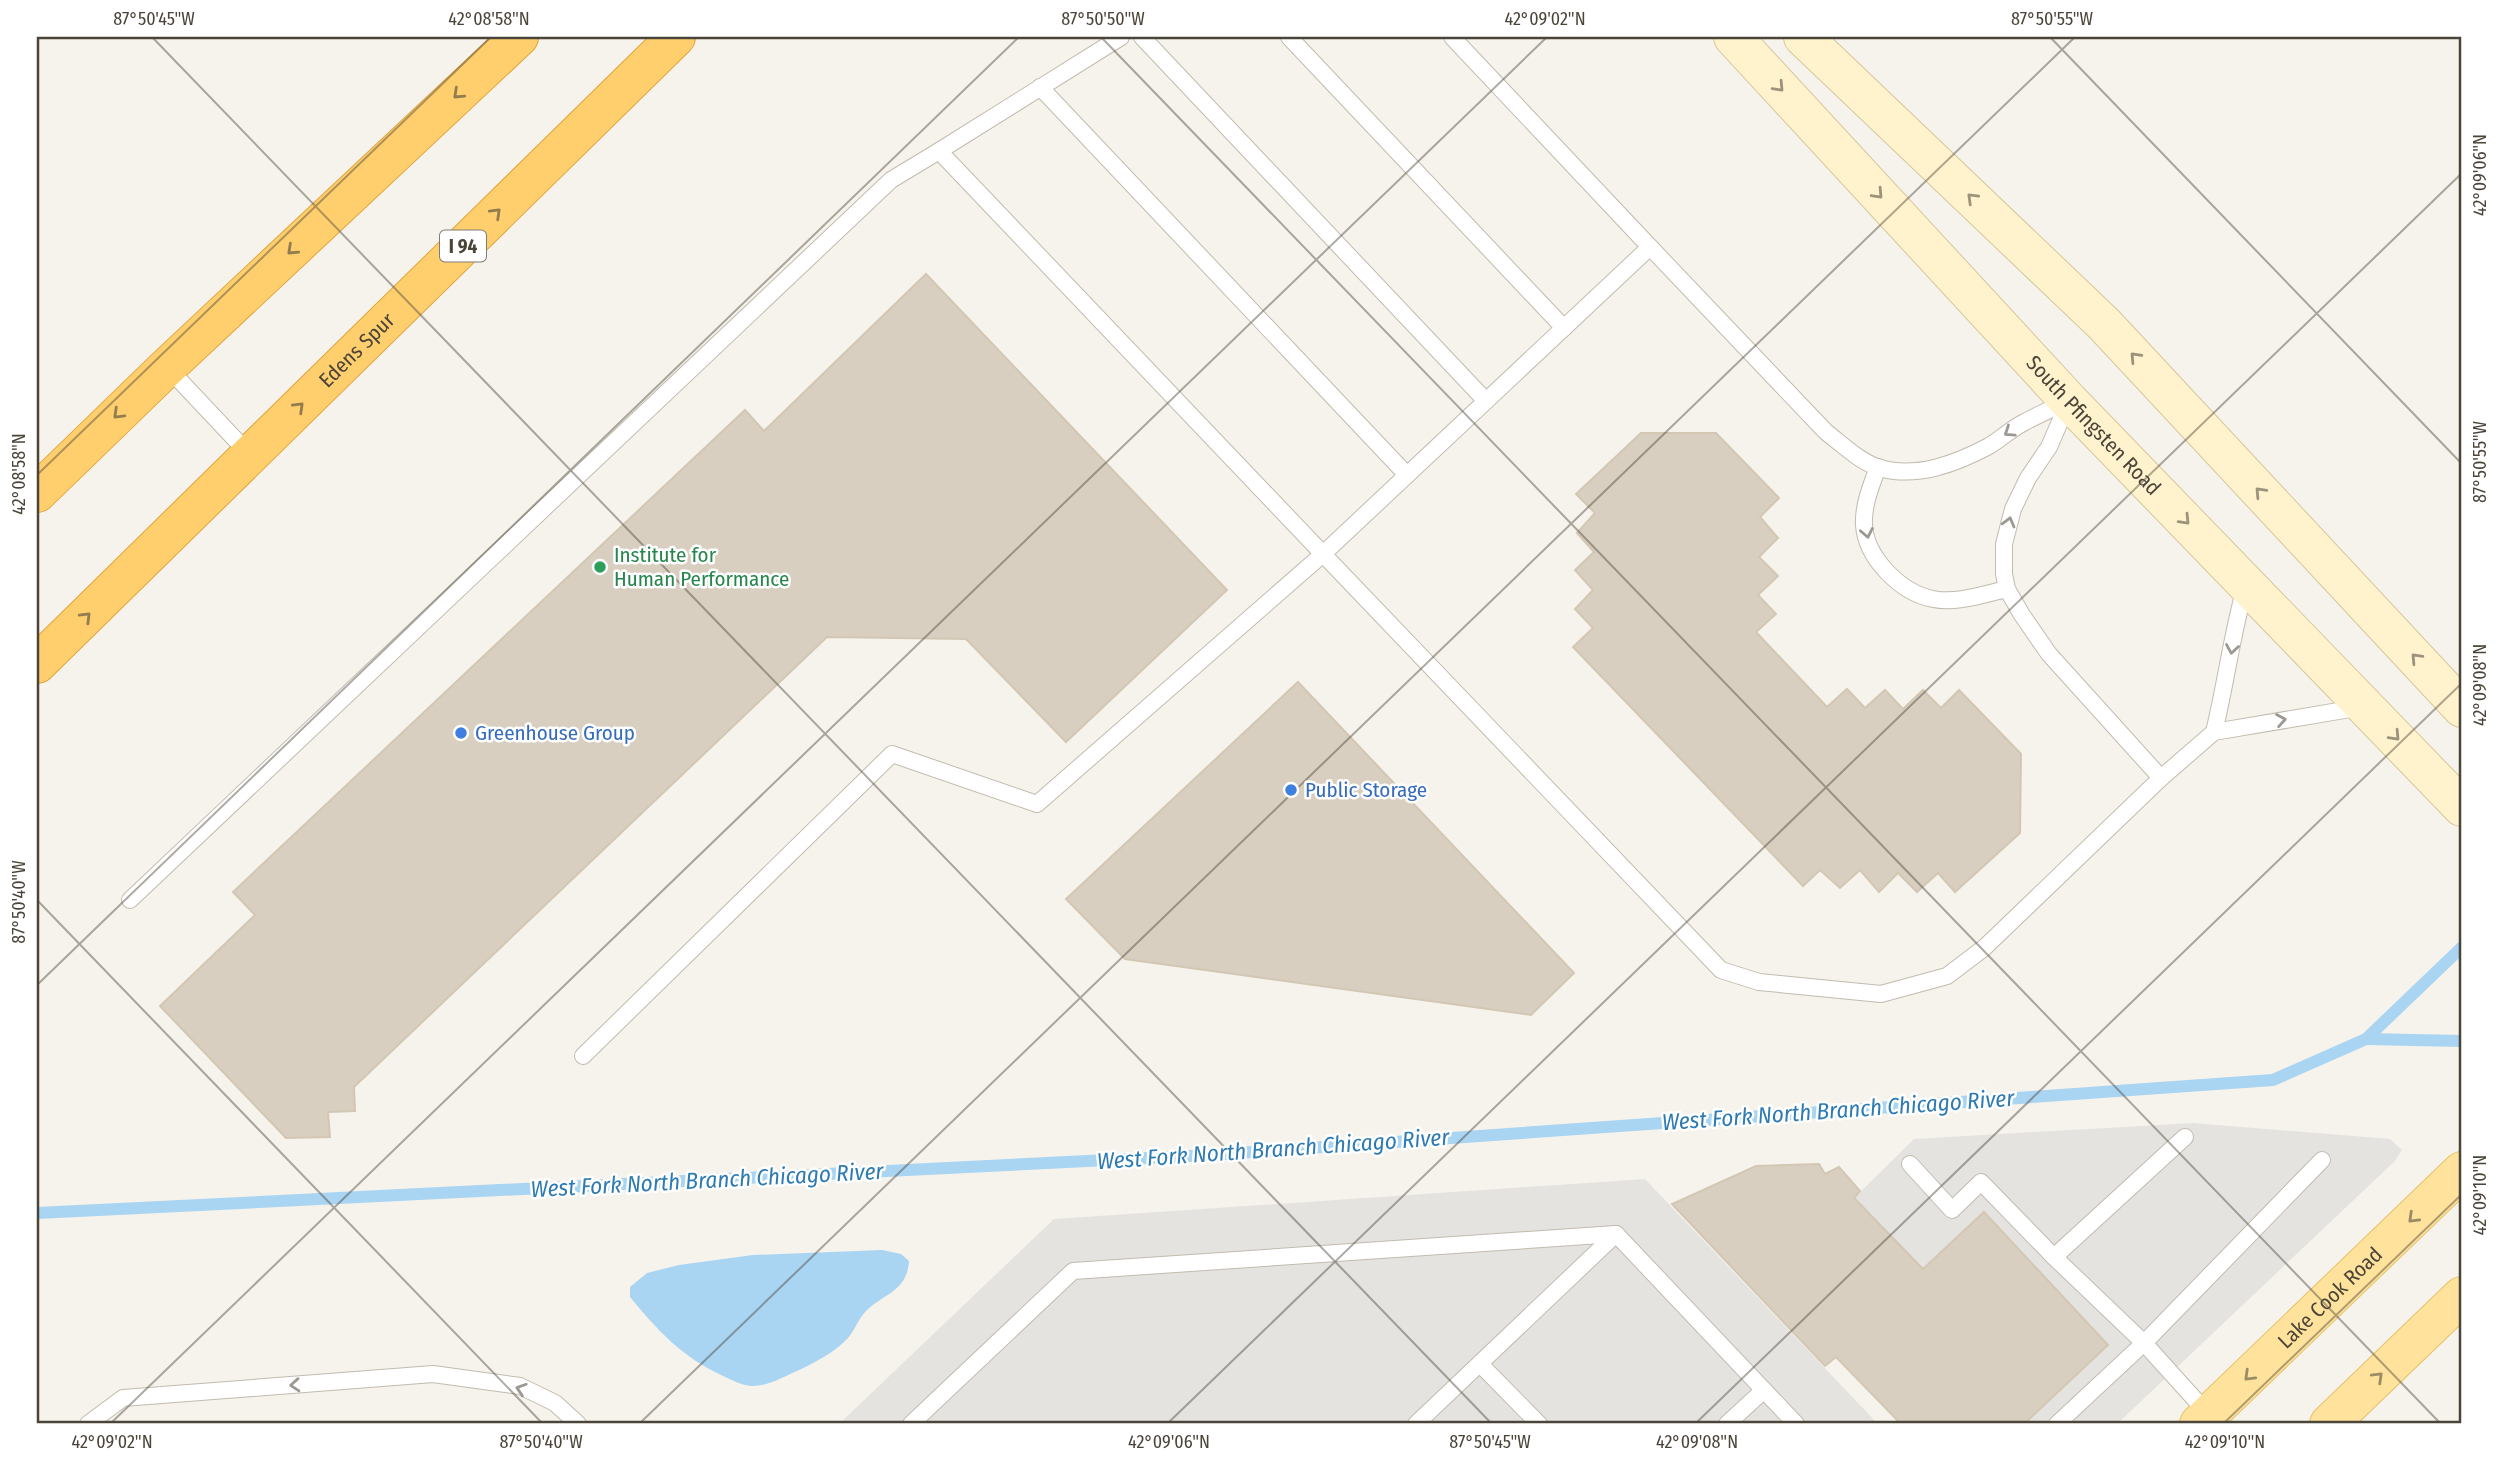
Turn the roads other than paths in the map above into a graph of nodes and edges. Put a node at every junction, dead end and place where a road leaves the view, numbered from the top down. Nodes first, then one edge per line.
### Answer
1 (519, 37) edge
2 (676, 37) edge
3 (1121, 37) edge
4 (1142, 37) edge
5 (1289, 37) edge
6 (1452, 37) edge
7 (1733, 37) edge
8 (1803, 37) edge
9 (1041, 87) junction
10 (939, 151) junction
11 (1650, 247) junction
12 (1564, 328) junction
13 (167, 367) junction
14 (1486, 401) junction
15 (2069, 401) junction
16 (250, 454) junction
17 (1878, 467) junction
18 (1407, 475) junction
19 (37, 493) edge
20 (1323, 554) junction
21 (2246, 582) junction
22 (2007, 589) junction
23 (37, 664) edge
24 (2366, 706) junction
25 (2462, 708) edge
26 (2214, 732) junction
27 (2161, 778) junction
28 (2462, 807) edge
29 (130, 900) dead end
30 (583, 1056) dead end
31 (2185, 1137) dead end
32 (2322, 1160) dead end
33 (1910, 1164) dead end
34 (2462, 1171) edge
35 (1616, 1234) junction
36 (2054, 1257) junction
37 (2462, 1296) edge
38 (2144, 1343) junction
39 (1480, 1363) junction
40 (1764, 1390) junction
41 (2204, 1420) edge
42 (88, 1424) edge
43 (578, 1424) edge
44 (911, 1424) edge
45 (1416, 1424) edge
46 (1539, 1424) edge
47 (1727, 1424) edge
48 (1796, 1424) edge
49 (2057, 1424) edge
50 (2329, 1424) edge

1 -> 13 highway
16 -> 2 highway, Edens Spur / I 94
3 - 9 lane
4 - 14 lane
5 - 12 lane
6 - 11 lane
7 -> 15 main road, South Pfingsten Road
25 -> 8 main road
9 - 10 lane
9 - 18 lane
10 - 20 lane
10 - 29 lane
11 - 12 lane
11 - 17 lane
12 - 14 lane
13 - 16 lane
13 -> 19 highway
14 - 18 lane
15 -> 17 lane
15 -> 21 main road, South Pfingsten Road
22 -> 15 lane
23 -> 16 highway, Edens Spur / I 94
17 -> 22 lane
18 - 20 lane
20 - 27 lane
20 - 30 lane
21 - 24 main road, South Pfingsten Road
21 -> 26 lane
22 - 27 lane
26 -> 24 lane
24 -> 28 main road, South Pfingsten Road
26 - 27 lane
31 - 36 lane
32 - 38 lane
33 - 36 lane
34 -> 41 main road, Lake Cook Road
35 - 39 lane
35 - 40 lane
35 - 44 lane
36 - 38 lane
50 -> 37 main road
38 - 41 lane
38 - 49 lane
39 - 45 lane
39 - 46 lane
40 - 47 lane
40 - 48 lane
43 -> 42 lane

